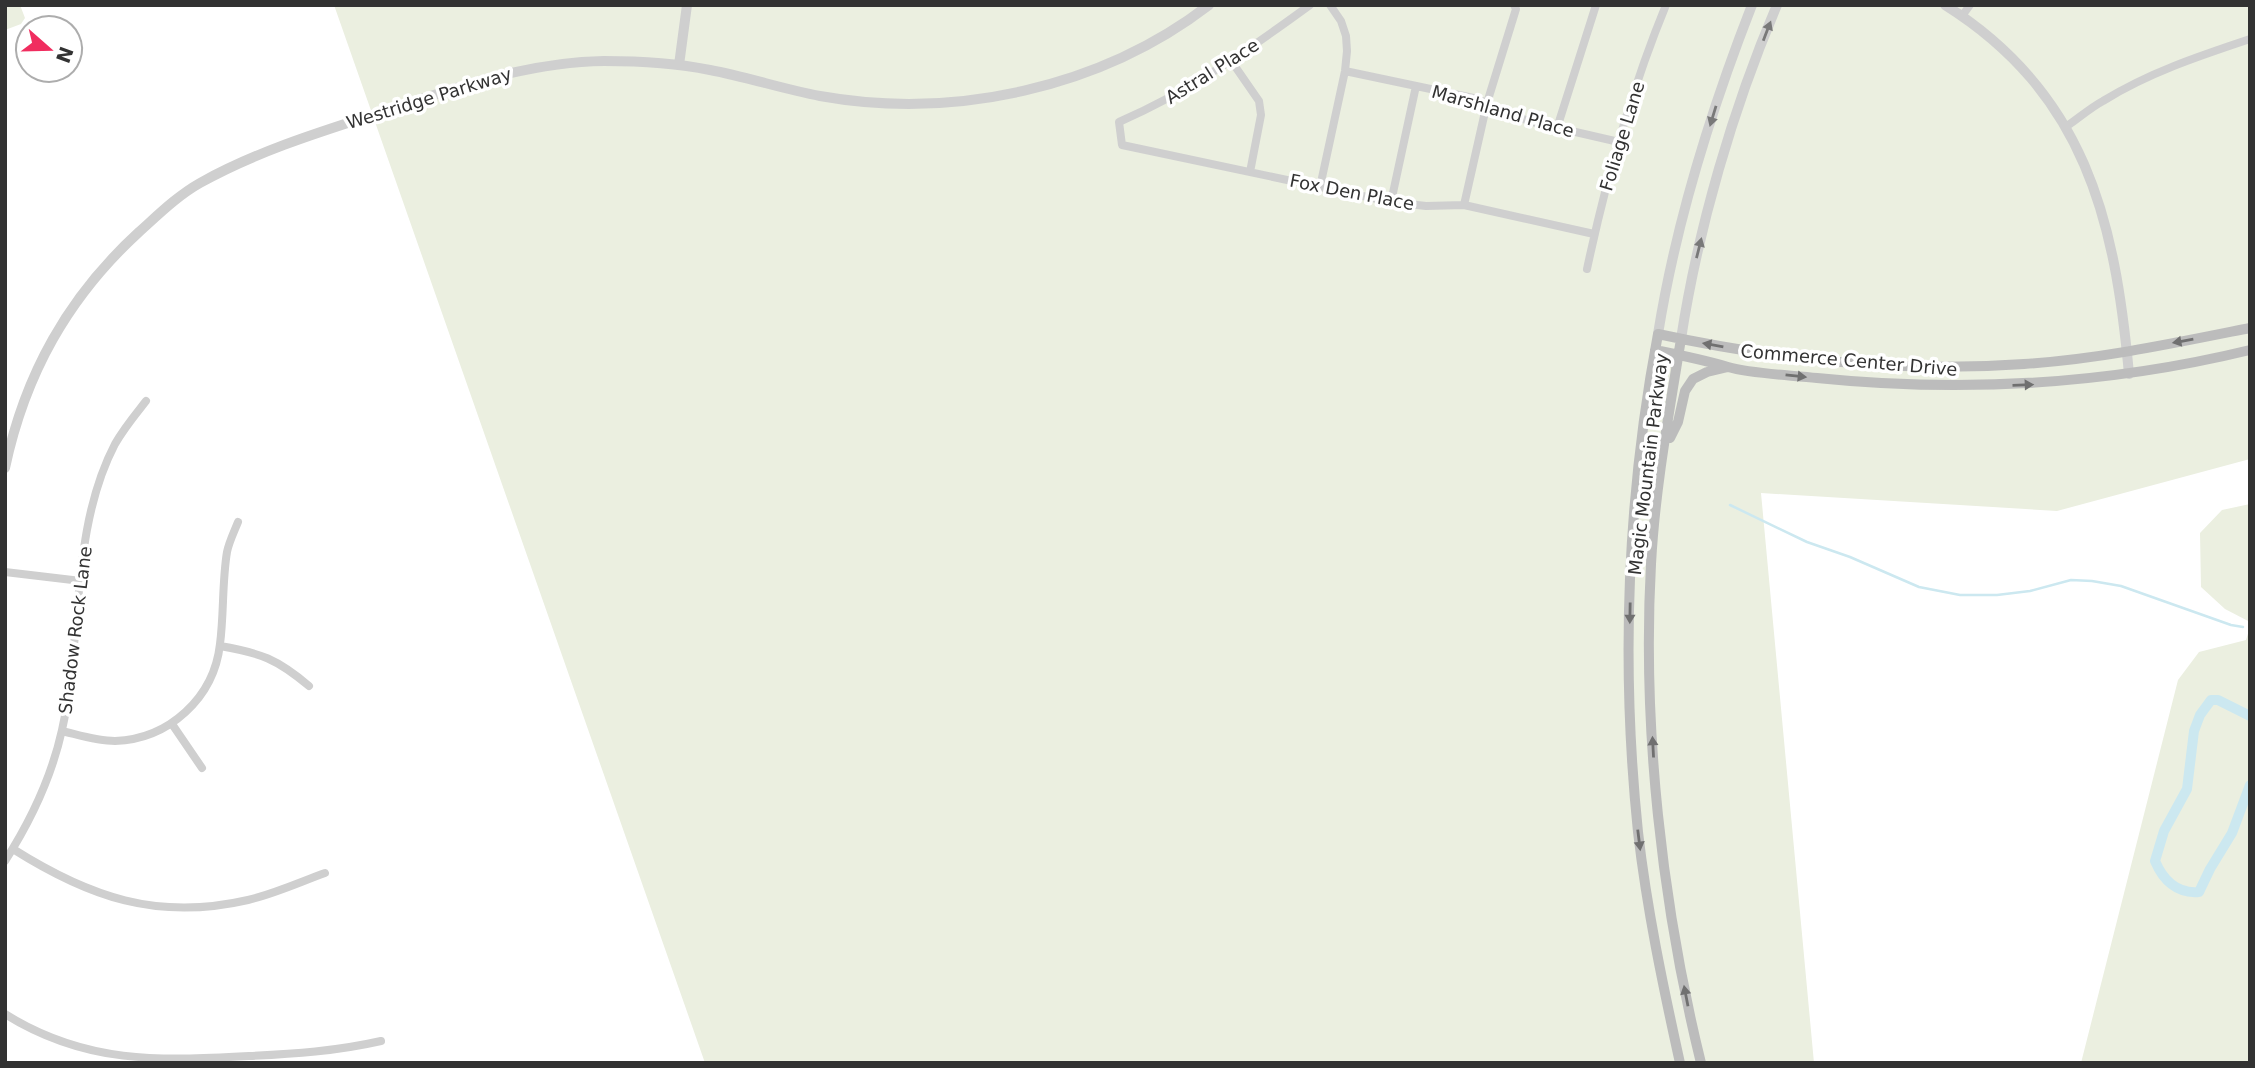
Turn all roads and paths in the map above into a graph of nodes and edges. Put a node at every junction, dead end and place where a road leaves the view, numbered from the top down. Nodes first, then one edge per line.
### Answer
1 (687, 5) edge
2 (1209, 5) edge
3 (1310, 5) edge
4 (1329, 5) edge
5 (1596, 5) edge
6 (1666, 5) edge
7 (1752, 5) edge
8 (1777, 5) edge
9 (1945, 5) edge
10 (1970, 5) edge
11 (1515, 7) edge
12 (1962, 16) junction
13 (2250, 39) edge
14 (1232, 62) junction
15 (679, 65) junction
16 (1345, 71) junction
17 (1416, 86) junction
18 (1487, 103) junction
19 (2067, 126) junction
20 (1558, 128) junction
21 (1120, 134) joint
22 (1619, 142) junction
23 (1250, 172) junction
24 (1320, 187) junction
25 (1391, 202) junction
26 (1464, 205) junction
27 (1594, 234) junction
28 (1587, 270) dead end
29 (2250, 328) edge
30 (1658, 334) junction
31 (1681, 339) junction
32 (1655, 350) junction
33 (2250, 350) edge
34 (2127, 351) junction
35 (1678, 355) junction
36 (1728, 367) junction
37 (2129, 374) junction
38 (146, 401) dead end
39 (1665, 447) junction
40 (5, 468) edge
41 (237, 522) dead end
42 (5, 572) edge
43 (81, 581) junction
44 (220, 646) junction
45 (309, 686) dead end
46 (172, 724) junction
47 (62, 731) junction
48 (202, 768) dead end
49 (13, 849) junction
50 (5, 861) edge
51 (325, 873) dead end
52 (5, 1014) edge
53 (382, 1041) dead end
54 (132, 1061) edge
55 (1680, 1063) edge
56 (1701, 1063) edge

1 - 15 street
2 - 15 street, Westridge Parkway
3 - 14 street, Astral Place
4 - 16 street
5 - 20 street
6 - 22 street, Foliage Lane
7 -> 30 street, Magic Mountain Parkway
31 -> 8 street, Magic Mountain Parkway
9 - 12 street
10 - 12 street
11 - 18 street
12 - 19 street
13 - 19 street
14 - 21 street, Astral Place
14 - 23 street
15 - 40 street, Westridge Parkway
16 - 17 street, Marshland Place
16 - 24 street
17 - 18 street, Marshland Place
17 - 25 street
18 - 20 street, Marshland Place
18 - 26 street
19 - 34 street
20 - 22 street, Marshland Place
21 - 23 street, Fox Den Place
22 - 27 street, Foliage Lane
23 - 24 street, Fox Den Place
24 - 25 street, Fox Den Place
25 - 26 street, Fox Den Place
26 - 27 street, Fox Den Place
27 - 28 street, Foliage Lane
29 -> 34 main road, Commerce Center Drive
30 - 31 main road, Commerce Center Drive
30 - 32 main road, Magic Mountain Parkway
34 -> 31 main road, Commerce Center Drive
31 - 35 main road, Magic Mountain Parkway
32 - 35 main road, Commerce Center Drive
32 -> 55 main road, Magic Mountain Parkway
33 - 37 main road, Commerce Center Drive
34 - 37 street
35 - 36 main road, Commerce Center Drive
35 - 39 main road, Magic Mountain Parkway
36 -> 37 main road, Commerce Center Drive
36 - 39 main road
38 - 43 street, Shadow Rock Lane
56 -> 39 main road, Magic Mountain Parkway
41 - 44 street
42 - 43 street
43 - 47 street, Shadow Rock Lane
44 - 45 street
44 - 46 street
46 - 47 street
46 - 48 street
47 - 49 street, Shadow Rock Lane
49 - 50 street, Shadow Rock Lane
49 - 51 street
52 - 54 street
53 - 54 street

